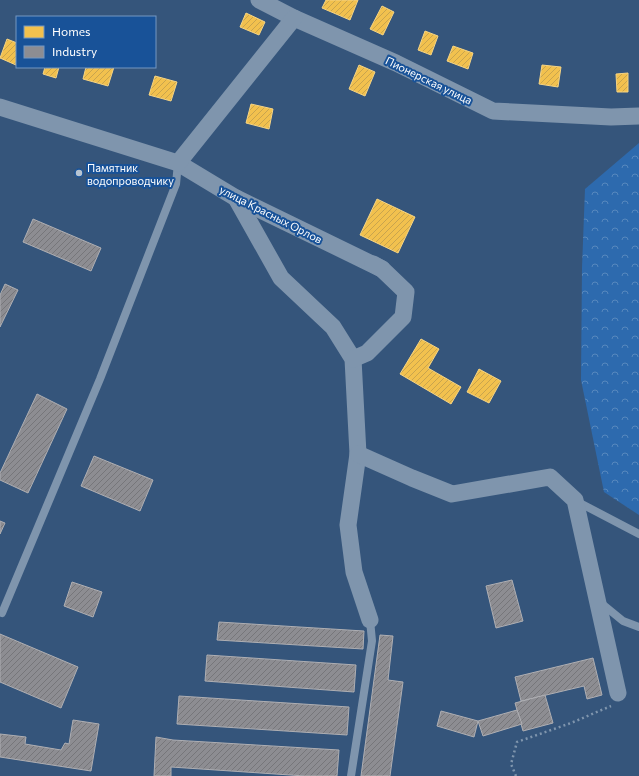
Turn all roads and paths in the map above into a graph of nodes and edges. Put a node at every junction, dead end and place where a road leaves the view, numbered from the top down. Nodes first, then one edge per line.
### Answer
1 (259, 0) edge
2 (294, 18) junction
3 (0, 107) edge
4 (639, 116) edge
5 (178, 163) junction
6 (236, 198) junction
7 (382, 269) joint
8 (354, 359) junction
9 (358, 454) junction
10 (575, 500) junction
11 (639, 534) edge
12 (598, 600) junction
13 (2, 613) dead end
14 (370, 620) joint
15 (639, 627) edge
16 (618, 693) joint
17 (351, 776) edge
18 (516, 776) edge

1 - 2 street, Пионерская улица
2 - 4 street, Пионерская улица
2 - 5 street
3 - 5 street, улица Красных Орлов
5 - 6 street, улица Красных Орлов
5 - 13 lane
6 - 7 street, улица Красных Орлов
6 - 8 street
7 - 8 lane
8 - 9 street
9 - 10 street
9 - 14 street
10 - 11 lane
10 - 12 street
12 - 15 lane
12 - 16 street
14 - 17 lane
16 - 18 path

